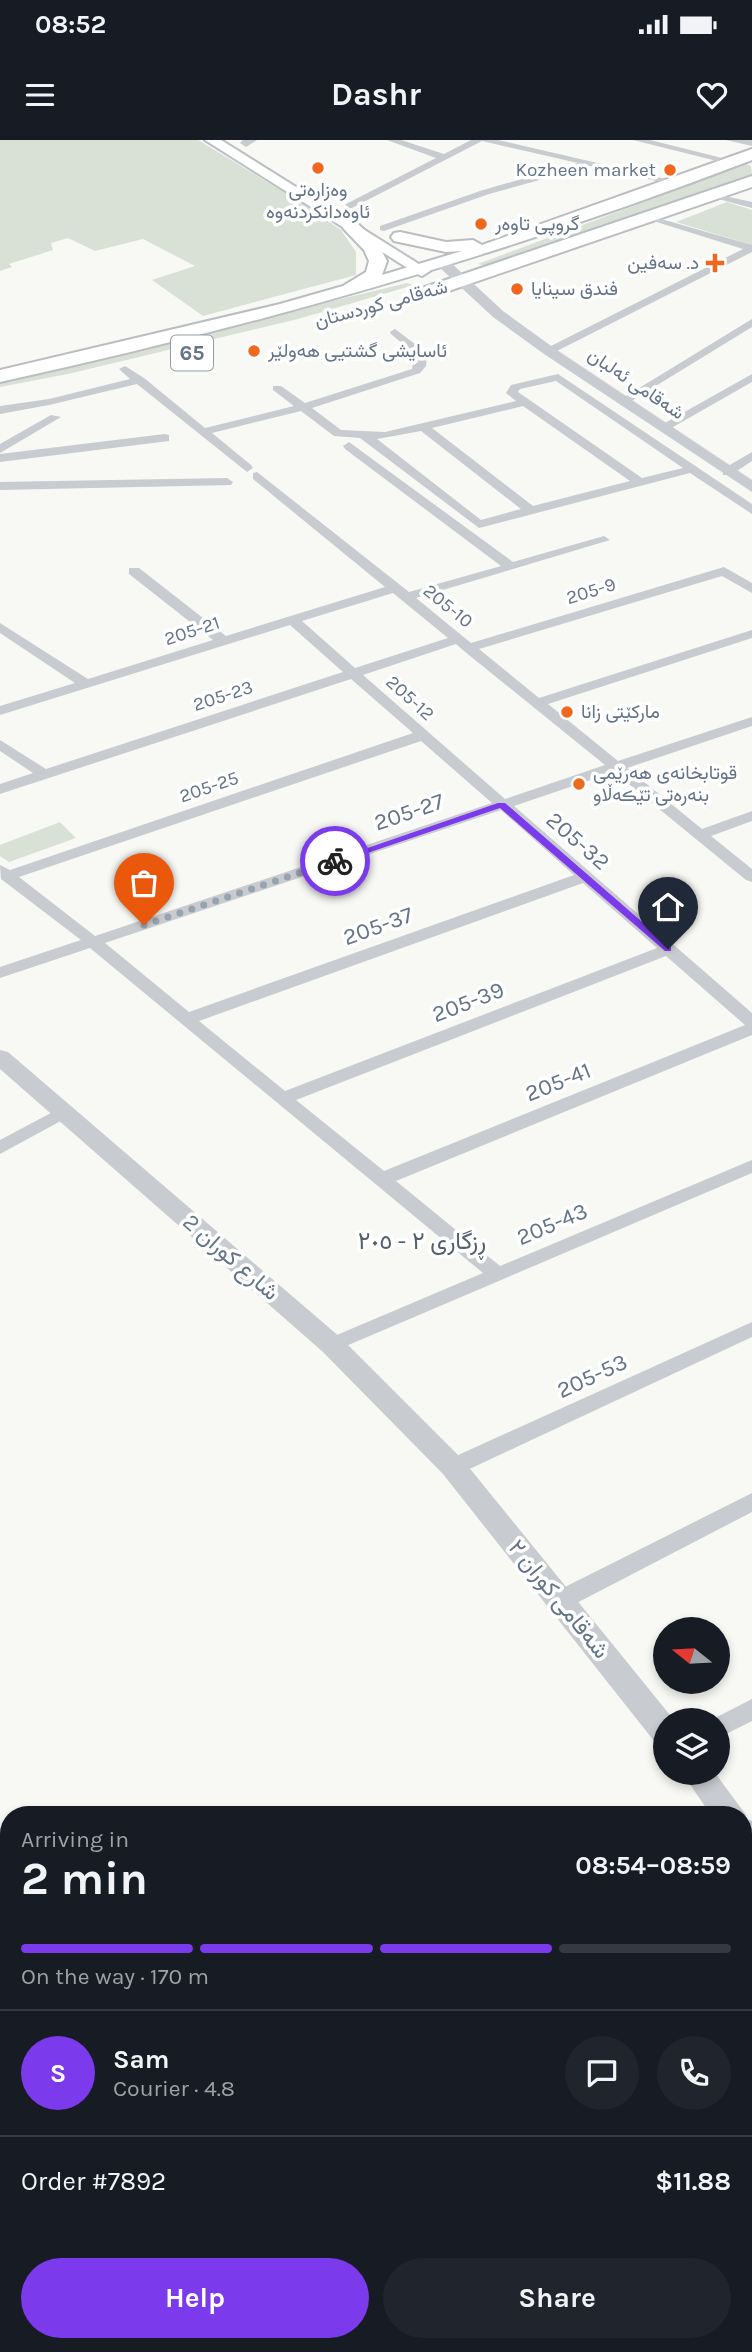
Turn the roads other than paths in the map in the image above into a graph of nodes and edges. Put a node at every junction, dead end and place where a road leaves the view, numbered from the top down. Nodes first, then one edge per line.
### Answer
1 (212, 140) edge
2 (392, 140) edge
3 (478, 140) edge
4 (486, 140) edge
5 (638, 140) edge
6 (678, 140) edge
7 (731, 140) edge
8 (752, 144) edge
9 (710, 149) junction
10 (752, 154) edge
11 (444, 157) junction
12 (590, 163) junction
13 (289, 169) dead end
14 (266, 174) junction
15 (661, 178) junction
16 (751, 181) edge
17 (714, 195) junction
18 (332, 196) dead end
19 (752, 205) edge
20 (597, 210) junction
21 (652, 217) junction
22 (370, 222) junction
23 (533, 233) junction
24 (752, 248) edge
25 (527, 260) junction
26 (444, 264) junction
27 (422, 271) junction
28 (457, 284) junction
29 (335, 297) junction
30 (477, 300) junction
31 (752, 323) edge
32 (395, 332) dead end
33 (549, 351) junction
34 (150, 363) dead end
35 (132, 374) junction
36 (0, 376) edge
37 (752, 377) edge
38 (277, 388) dead end
39 (0, 394) edge
40 (624, 401) junction
41 (49, 402) junction
42 (525, 402) junction
43 (304, 407) junction
44 (0, 410) edge
45 (423, 427) junction
46 (662, 428) junction
47 (203, 432) junction
48 (61, 433) junction
49 (364, 435) junction
50 (165, 438) dead end
51 (349, 446) dead end
52 (0, 449) edge
53 (752, 456) edge
54 (0, 458) edge
55 (693, 469) junction
56 (727, 472) junction
57 (228, 482) dead end
58 (640, 483) junction
59 (0, 486) edge
60 (752, 487) edge
61 (752, 510) edge
62 (531, 511) junction
63 (604, 540) dead end
64 (511, 567) junction
65 (134, 571) dead end
66 (395, 588) junction
67 (752, 589) edge
68 (407, 597) junction
69 (292, 620) junction
70 (0, 627) edge
71 (752, 634) edge
72 (223, 641) junction
73 (464, 643) junction
74 (353, 673) junction
75 (88, 685) junction
76 (537, 703) junction
77 (0, 711) edge
78 (752, 721) edge
79 (423, 735) junction
80 (0, 744) edge
81 (616, 766) junction
82 (44, 774) junction
83 (0, 789) edge
84 (502, 805) junction
85 (752, 816) edge
86 (700, 835) junction
87 (4, 873) edge
88 (584, 877) junction
89 (752, 877) edge
90 (93, 942) junction
91 (668, 949) junction
92 (0, 973) edge
93 (187, 1018) junction
94 (752, 1022) edge
95 (752, 1030) edge
96 (0, 1057) edge
97 (284, 1098) junction
98 (64, 1112) junction
99 (0, 1148) edge
100 (752, 1166) edge
101 (382, 1179) junction
102 (497, 1274) junction
103 (752, 1329) edge
104 (332, 1345) junction
105 (453, 1467) junction
106 (752, 1502) edge
107 (561, 1600) junction
108 (752, 1709) edge
109 (653, 1717) edge
110 (730, 1721) edge
111 (706, 1785) edge
112 (723, 1806) edge

1 - 14 main road
2 - 11 street
3 - 11 street
4 - 12 street
5 - 9 street
6 - 9 street
7 - 8 street
8 - 9 highway, شەقامی کوردستان / 65
9 - 15 highway, شەقامی کوردستان / 65
10 - 20 highway, شەقامی کوردستان / 65
11 - 22 street
12 - 15 street
12 - 22 street
13 - 14 main road
14 - 22 main road
15 - 20 highway, شەقامی کوردستان / 65
16 - 17 highway, شەقامی کوردستان
17 - 19 street
17 - 21 highway, شەقامی کوردستان
18 - 22 main road
20 - 23 highway, شەقامی کوردستان / 65
21 - 24 street
21 - 25 highway, شەقامی کوردستان
22 - 23 highway
22 - 26 main road
22 - 27 main road
22 - 29 highway
23 - 26 highway, شەقامی کوردستان / 65
24 - 33 street
25 - 28 highway, شەقامی کوردستان
25 - 30 highway
26 - 27 highway, شەقامی کوردستان / 65
26 - 28 street, شەقامی ئەلبان
27 - 28 street, شەقامی ئەلبان
27 - 29 highway, شەقامی کوردستان / 65
28 - 30 street, شەقامی ئەلبان
28 - 30 highway, شەقامی کوردستان
29 - 36 highway, شەقامی کوردستان / 65
30 - 33 street, شەقامی ئەلبان
31 - 40 street
32 - 43 street
33 - 40 street, شەقامی ئەلبان
34 - 35 highway, 65
35 - 39 highway, 65
35 - 41 street
35 - 47 street, 205-10
37 - 46 street
38 - 43 street
40 - 46 street, شەقامی ئەلبان
41 - 44 street
41 - 48 street
42 - 45 street
42 - 55 street
42 - 58 street
43 - 47 street
43 - 49 street
45 - 49 street
45 - 62 street
46 - 56 street, شەقامی ئەلبان
47 - 66 street, 205-10
48 - 50 street
48 - 52 street
48 - 54 street
49 - 62 street
51 - 64 street
53 - 56 street
55 - 58 street
55 - 61 street
56 - 60 street, شەقامی ئەلبان
57 - 59 street
58 - 62 street
63 - 64 street
64 - 68 street
65 - 72 street
66 - 68 street, 205-10
66 - 69 street, 205-21
67 - 73 street, 205-9
68 - 73 street, 205-10
69 - 72 street, 205-21
69 - 74 street, 205-12
70 - 75 street
71 - 76 street
72 - 75 street, 205-21
73 - 74 street, 205-23
73 - 76 street, 205-10
74 - 79 street, 205-12
74 - 82 street, 205-23
75 - 77 street, 205-21
76 - 81 street, 205-10
78 - 81 street, 205-27
79 - 84 street, 205-12
79 - 87 street, 205-25
80 - 82 street
81 - 84 street, 205-27
81 - 86 street, 205-10
82 - 83 street, 205-23
84 - 88 street, 205-32
84 - 90 street, 205-27
85 - 86 street
86 - 89 street, 205-10
87 - 90 street
88 - 91 street, 205-32
88 - 93 street, 205-37
90 - 92 street, 205-27
90 - 93 street
91 - 94 street, 205-32
91 - 97 street, 205-39
93 - 97 street
95 - 101 street, 205-41
96 - 98 street, شارع كوران 2
97 - 101 street
98 - 99 street
98 - 104 street, شارع كوران 2
100 - 102 street, 205-43
101 - 102 street
102 - 104 street, 205-43
103 - 105 street, 205-53
104 - 105 street, شارع كوران 2
105 - 107 street, شەقامی کوران ٢
106 - 107 street
107 - 109 street, شەقامی کوران ٢
108 - 110 street
111 - 112 street

